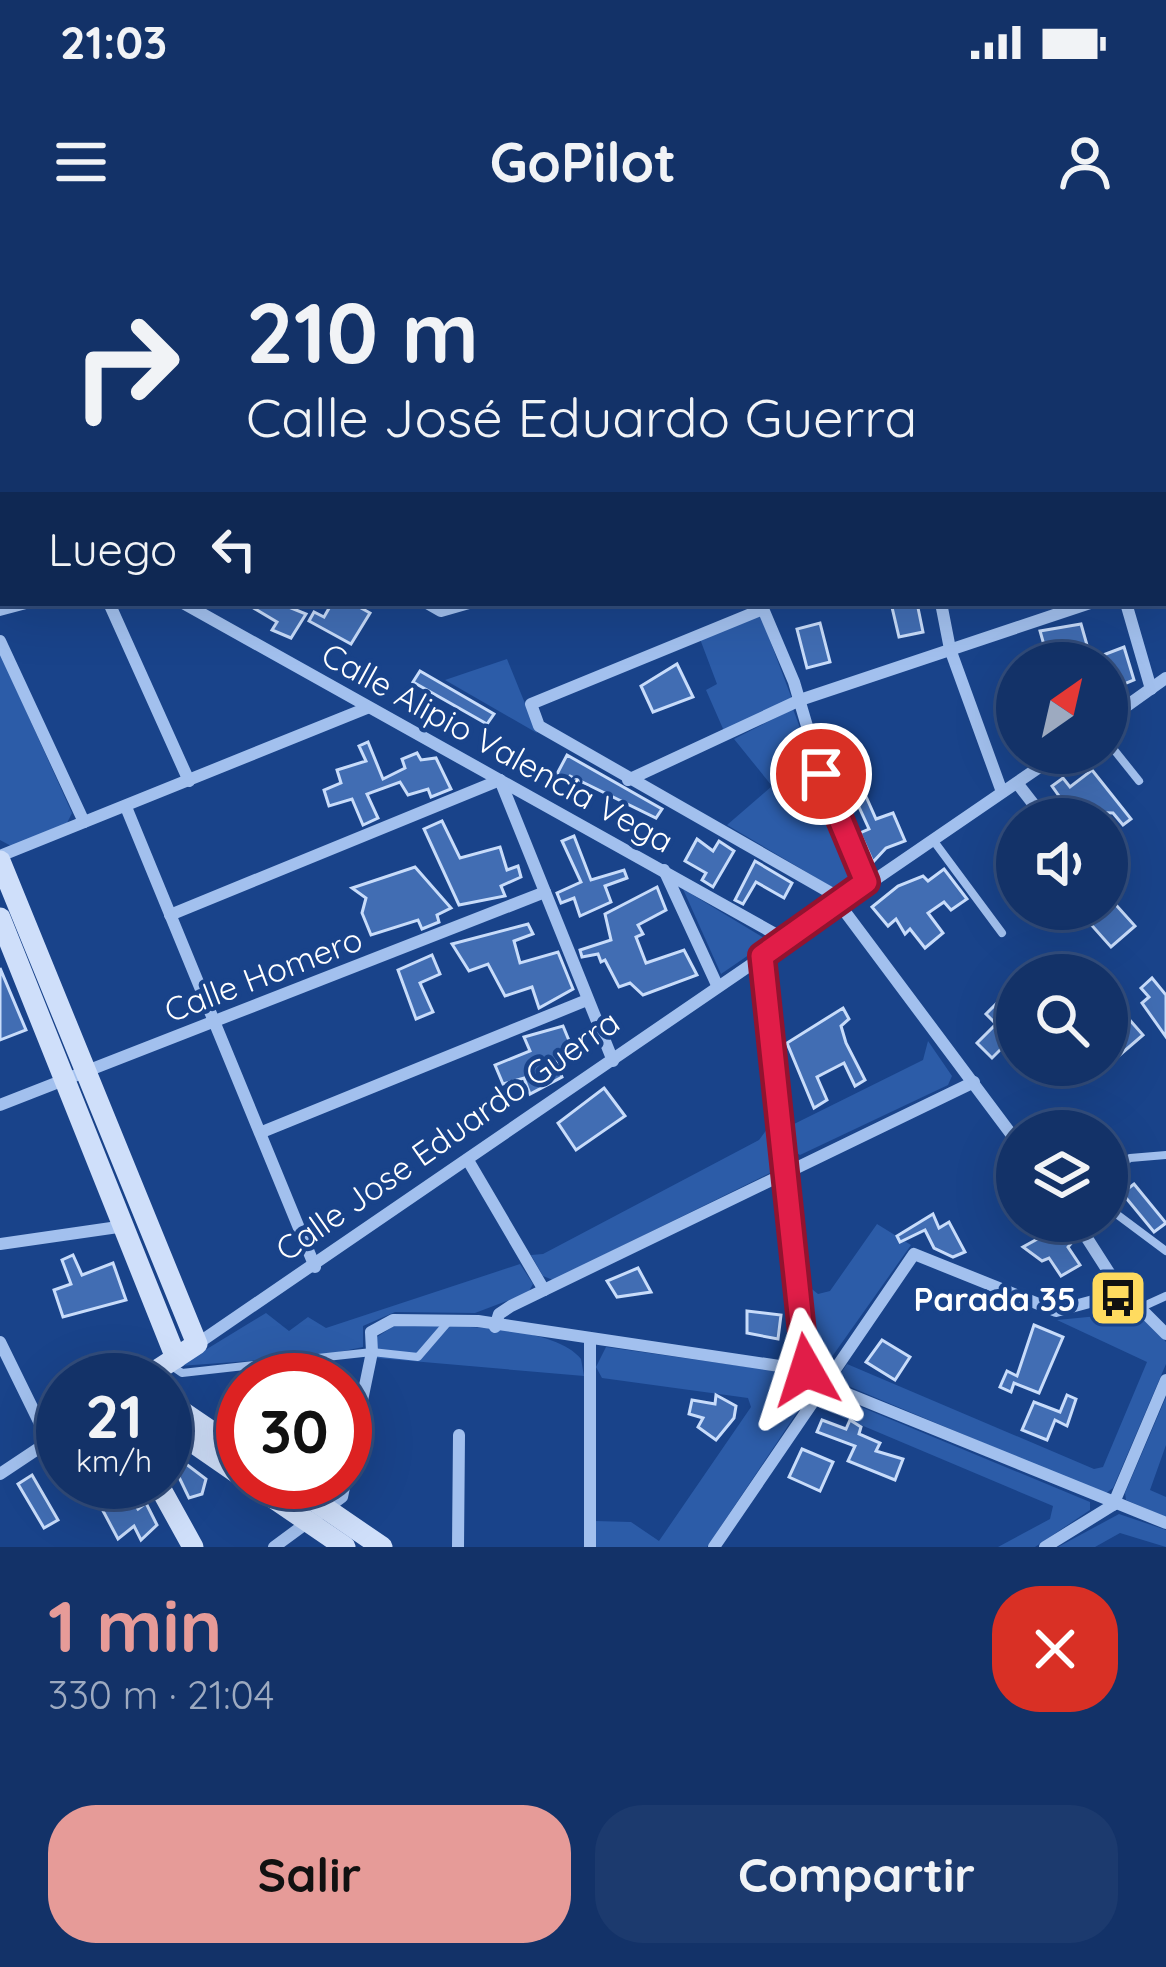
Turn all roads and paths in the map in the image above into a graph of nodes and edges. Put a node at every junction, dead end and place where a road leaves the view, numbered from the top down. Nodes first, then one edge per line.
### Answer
1 (110, 606) edge
2 (188, 606) edge
3 (762, 606) edge
4 (941, 606) edge
5 (1081, 606) edge
6 (1127, 606) edge
7 (0, 641) edge
8 (950, 649) junction
9 (1166, 678) edge
10 (1150, 689) junction
11 (800, 700) junction
12 (1128, 705) edge
13 (368, 708) junction
14 (1128, 767) edge
15 (1030, 774) edge
16 (500, 780) junction
17 (628, 780) junction
18 (1139, 781) dead end
19 (189, 782) junction
20 (1017, 783) junction
21 (1002, 793) junction
22 (1029, 798) edge
23 (127, 807) junction
24 (84, 822) junction
25 (932, 839) junction
26 (0, 858) edge
27 (663, 869) junction
28 (866, 882) junction
29 (545, 892) junction
30 (838, 903) junction
31 (170, 915) junction
32 (0, 918) edge
33 (1002, 933) dead end
34 (786, 940) junction
35 (762, 956) junction
36 (718, 986) junction
37 (586, 1000) junction
38 (218, 1021) junction
39 (613, 1061) junction
40 (77, 1074) junction
41 (974, 1082) junction
42 (0, 1105) edge
43 (996, 1113) edge
44 (262, 1132) junction
45 (1166, 1155) edge
46 (1128, 1159) edge
47 (469, 1162) junction
48 (785, 1176) junction
49 (1128, 1223) edge
50 (124, 1226) junction
51 (2, 1240) edge
52 (1090, 1242) edge
53 (1166, 1251) edge
54 (316, 1267) junction
55 (1118, 1286) junction
56 (544, 1290) junction
57 (1166, 1296) edge
58 (1144, 1306) junction
59 (449, 1321) junction
60 (495, 1327) junction
61 (1166, 1334) edge
62 (590, 1341) junction
63 (0, 1342) edge
64 (197, 1344) junction
65 (372, 1352) junction
66 (169, 1353) edge
67 (182, 1353) edge
68 (806, 1370) junction
69 (192, 1372) edge
70 (1166, 1380) edge
71 (826, 1382) junction
72 (36, 1415) edge
73 (459, 1435) dead end
74 (36, 1450) edge
75 (0, 1474) edge
76 (1114, 1505) junction
77 (172, 1509) edge
78 (305, 1509) edge
79 (312, 1509) edge
80 (320, 1517) junction
81 (1166, 1523) edge
82 (194, 1547) edge
83 (274, 1547) edge
84 (346, 1547) edge
85 (382, 1547) edge
86 (458, 1547) edge
87 (590, 1547) edge
88 (714, 1547) edge
89 (1046, 1547) edge

1 - 19 street
2 - 13 street, Calle Alipio Valencia Vega
3 - 11 street
3 - 17 street
4 - 8 street
5 - 8 street
6 - 10 street
7 - 24 street
8 - 11 street
8 - 21 street
9 - 10 street
10 - 12 street
11 - 17 street
11 - 28 street
13 - 16 street, Calle Alipio Valencia Vega
13 - 19 street
14 - 18 lane
15 - 20 street
16 - 27 street, Calle Alipio Valencia Vega
16 - 29 street
16 - 31 street
17 - 30 street
19 - 23 street
20 - 21 street
20 - 22 street
21 - 25 street
23 - 24 street
23 - 31 street
24 - 26 street
25 - 28 street
25 - 33 lane
26 - 40 main road
27 - 34 street, Calle Alipio Valencia Vega
27 - 36 street
28 - 30 street
29 - 37 street
29 - 38 street, Calle Homero
30 - 34 street, Calle Jose Eduardo Guerra
30 - 41 street
31 - 38 street
32 - 40 main road
34 - 35 street, Calle Jose Eduardo Guerra
35 - 36 street, Calle Jose Eduardo Guerra
35 - 48 street
36 - 39 street, Calle Jose Eduardo Guerra
37 - 39 street
37 - 44 street
38 - 40 street, Calle Homero
38 - 44 street
39 - 47 street, Calle Jose Eduardo Guerra
40 - 42 street, Calle Homero
40 - 50 main road
40 - 64 main road
41 - 43 street
41 - 48 street
44 - 54 street
45 - 46 lane
47 - 54 street, Calle Jose Eduardo Guerra
47 - 56 street
48 - 56 street
48 - 68 street
49 - 53 lane
50 - 51 street
50 - 66 main road
52 - 55 street
54 - 64 street, Calle Jose Eduardo Guerra
55 - 58 street
55 - 71 street
56 - 60 street
57 - 58 lane
58 - 61 street
59 - 60 street
59 - 65 lane
59 - 65 street
60 - 62 street
62 - 68 street
62 - 87 street
63 - 72 street
64 - 67 main road, Calle Jose Eduardo Guerra
65 - 69 lane
65 - 80 street
68 - 71 street
70 - 76 street
71 - 76 street
71 - 88 street
73 - 86 street
74 - 75 street
76 - 81 street
76 - 89 street
77 - 82 main road
78 - 80 main road
79 - 80 main road
80 - 83 street
80 - 84 main road
80 - 85 main road

